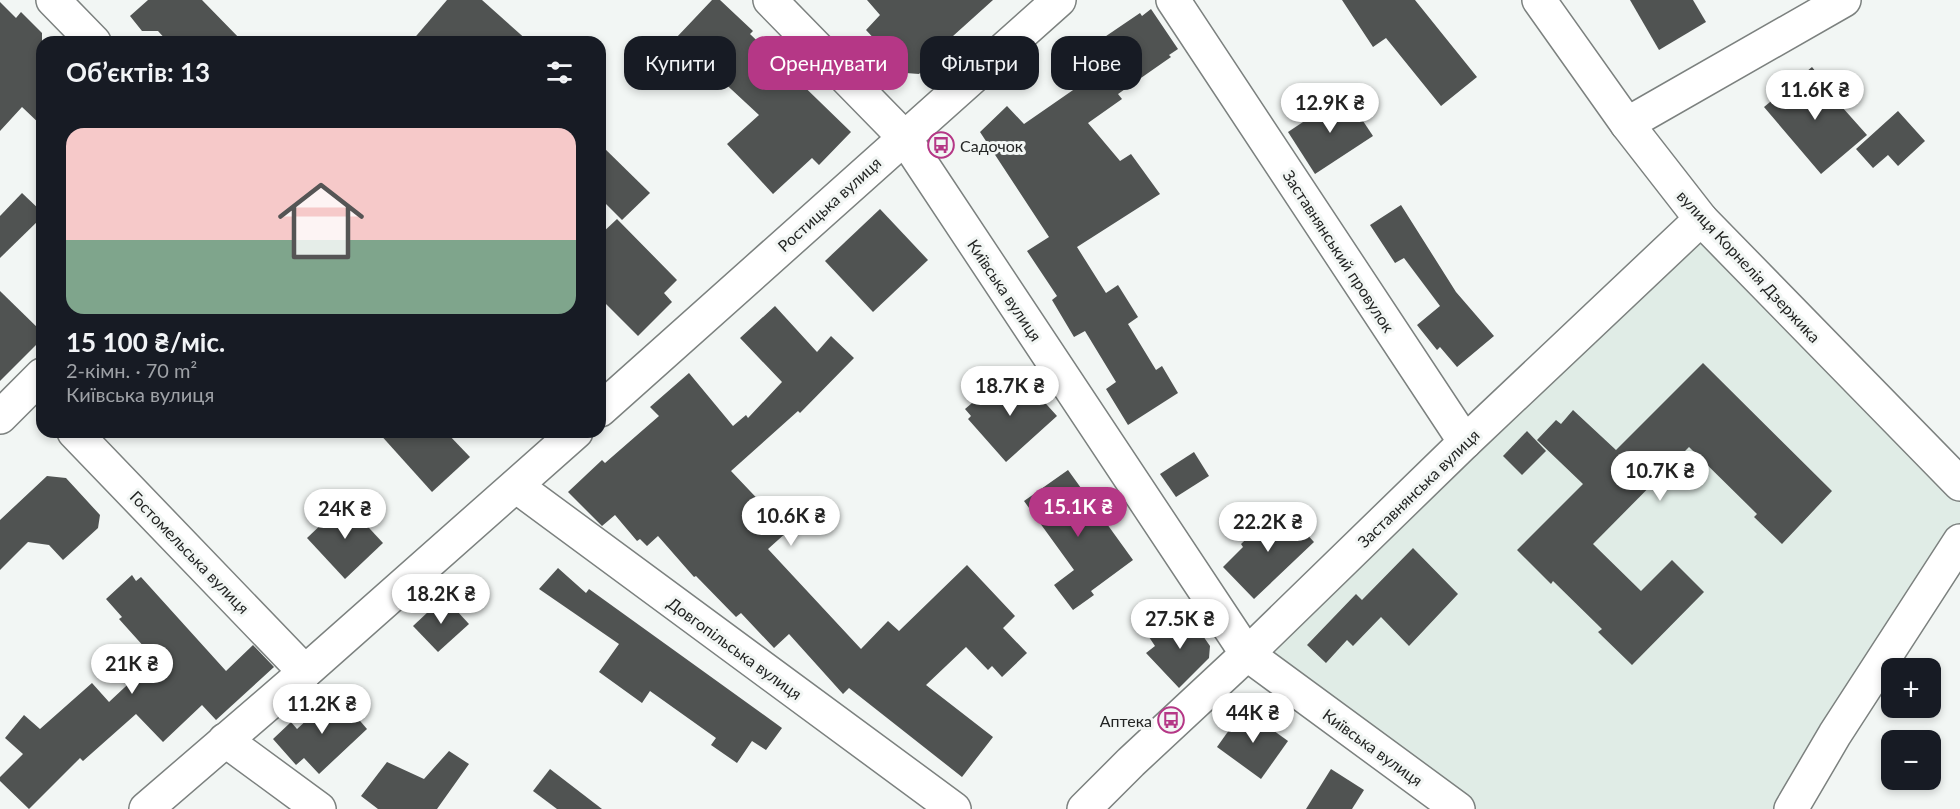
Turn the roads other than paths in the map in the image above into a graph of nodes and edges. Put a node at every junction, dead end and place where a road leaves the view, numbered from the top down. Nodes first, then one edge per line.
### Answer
1 (53, 0) edge
2 (770, 0) edge
3 (1059, 0) edge
4 (1173, 0) edge
5 (1539, 0) edge
6 (1844, 0) edge
7 (88, 36) edge
8 (1627, 124) junction
9 (904, 137) junction
10 (1701, 219) junction
11 (36, 389) edge
12 (606, 405) edge
13 (0, 417) edge
14 (80, 438) edge
15 (569, 438) edge
16 (1465, 442) junction
17 (1960, 484) edge
18 (516, 486) junction
19 (1960, 541) edge
20 (1247, 654) junction
21 (305, 672) junction
22 (225, 740) junction
23 (146, 809) edge
24 (319, 809) edge
25 (954, 809) edge
26 (1084, 809) edge
27 (1458, 809) edge
28 (1791, 809) edge

1 - 7 street
2 - 9 street, Київська вулиця
3 - 9 street, Ростицька вулиця
4 - 16 street, Заставнянський провулок
5 - 8 street, вулиця Корнелія Дзержика
6 - 8 street
8 - 10 street, вулиця Корнелія Дзержика
9 - 12 street, Ростицька вулиця
9 - 20 street, Київська вулиця
10 - 16 street, Заставнянська вулиця
10 - 17 street, вулиця Корнелія Дзержика
11 - 13 street
14 - 21 street, Гостомельська вулиця
15 - 18 street
16 - 20 street, Заставнянська вулиця
18 - 21 street
18 - 25 street, Довгопільська вулиця
19 - 28 street
20 - 26 street, Заставнянська вулиця
20 - 27 street, Київська вулиця
21 - 22 street
22 - 23 street
22 - 24 street

